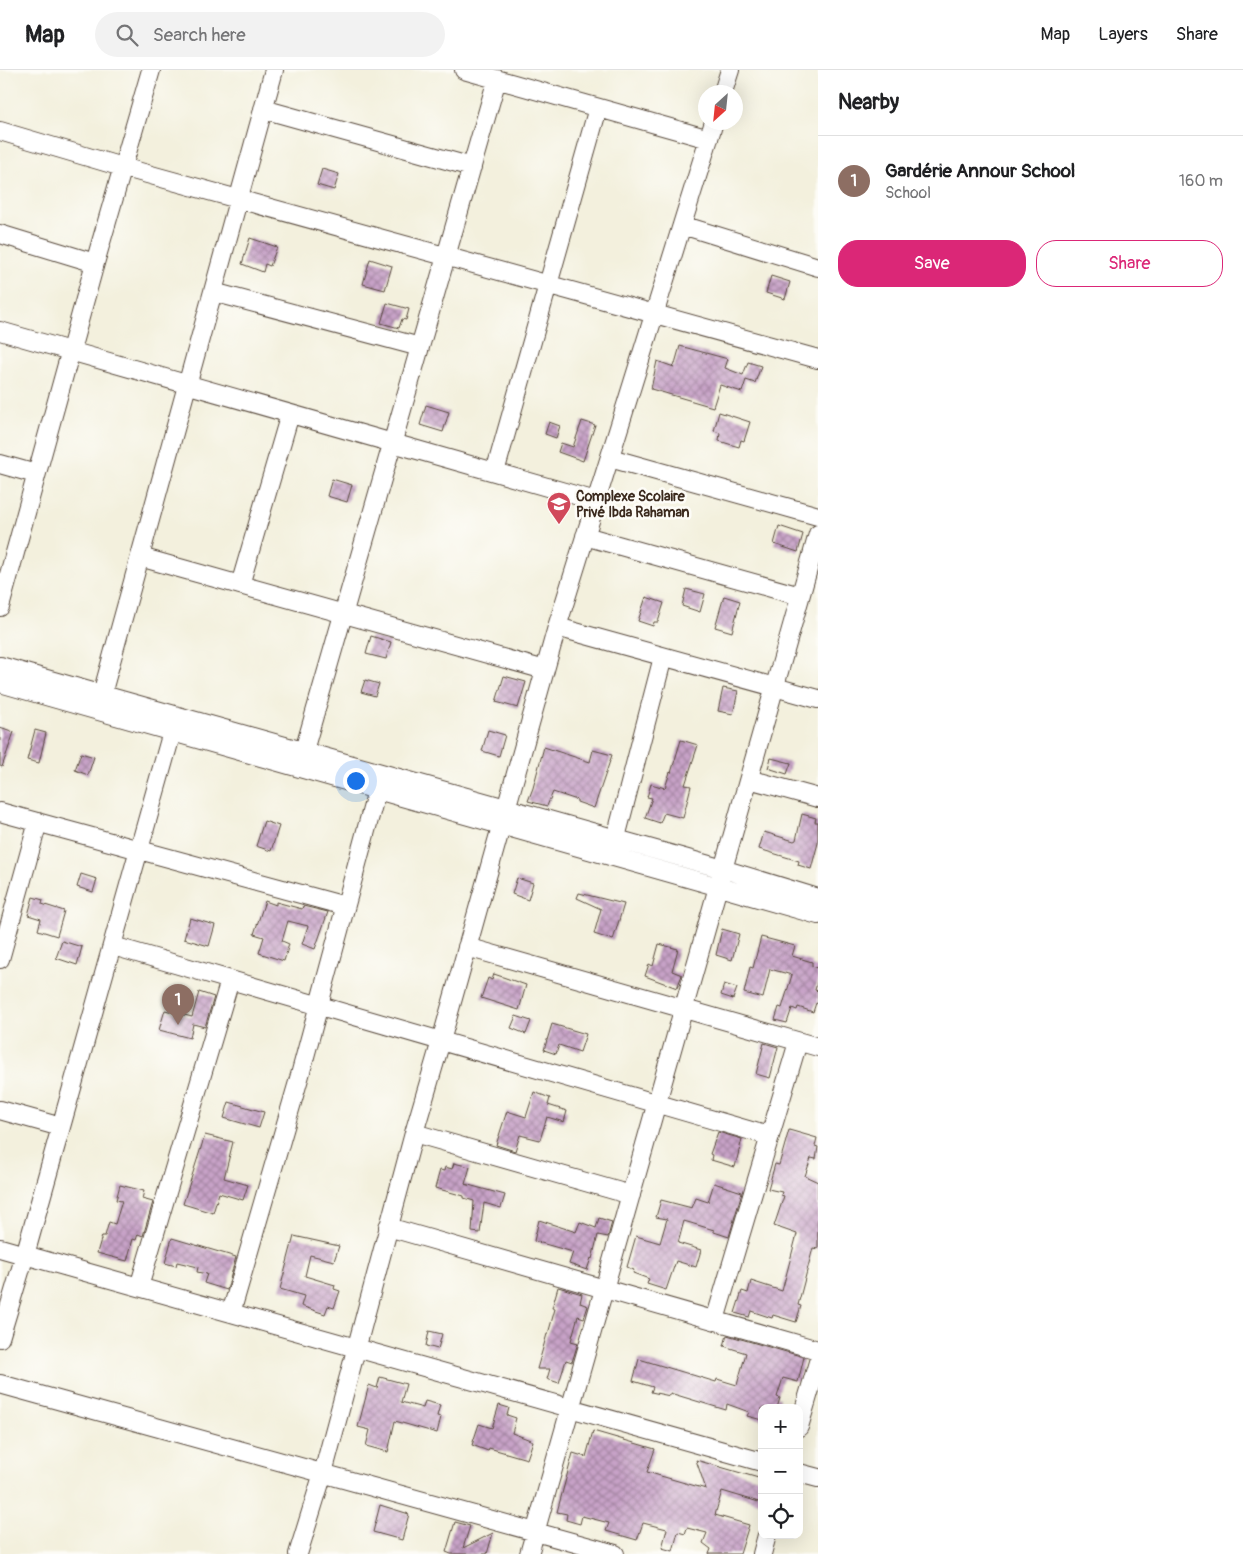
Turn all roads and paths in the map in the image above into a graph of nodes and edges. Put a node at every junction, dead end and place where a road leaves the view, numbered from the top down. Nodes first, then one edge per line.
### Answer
1 (151, 70) edge
2 (274, 70) edge
3 (464, 70) edge
4 (730, 70) edge
5 (497, 79) junction
6 (725, 85) edge
7 (598, 108) junction
8 (263, 109) junction
9 (712, 130) edge
10 (0, 131) edge
11 (709, 139) junction
12 (122, 167) junction
13 (472, 167) junction
14 (238, 199) junction
15 (682, 225) junction
16 (0, 234) edge
17 (446, 257) junction
18 (94, 263) junction
19 (818, 267) edge
20 (548, 285) junction
21 (213, 292) junction
22 (654, 314) junction
23 (0, 330) edge
24 (420, 347) junction
25 (71, 351) junction
26 (818, 359) edge
27 (188, 384) junction
28 (290, 414) junction
29 (393, 443) junction
30 (610, 458) junction
31 (0, 464) edge
32 (495, 472) junction
33 (36, 474) junction
34 (596, 501) junction
35 (818, 516) edge
36 (818, 534) edge
37 (585, 536) junction
38 (140, 558) junction
39 (6, 562) edge
40 (240, 585) junction
41 (800, 596) junction
42 (0, 607) edge
43 (344, 614) junction
44 (557, 627) junction
45 (663, 656) junction
46 (0, 666) edge
47 (545, 670) junction
48 (0, 683) edge
49 (775, 687) junction
50 (818, 699) edge
51 (100, 703) junction
52 (172, 732) junction
53 (302, 760) junction
54 (749, 780) junction
55 (377, 790) junction
56 (818, 798) edge
57 (506, 808) junction
58 (0, 812) edge
59 (38, 822) junction
60 (501, 825) junction
61 (615, 839) junction
62 (138, 850) junction
63 (610, 856) junction
64 (723, 869) junction
65 (718, 887) junction
66 (818, 898) edge
67 (345, 906) junction
68 (818, 915) edge
69 (113, 946) junction
70 (467, 947) junction
71 (0, 959) edge
72 (230, 980) junction
73 (319, 1006) junction
74 (684, 1009) junction
75 (441, 1041) junction
76 (798, 1042) junction
77 (818, 1047) edge
78 (657, 1104) junction
79 (0, 1110) edge
80 (61, 1127) junction
81 (414, 1133) junction
82 (769, 1136) junction
83 (631, 1195) junction
84 (388, 1228) junction
85 (0, 1248) edge
86 (25, 1255) junction
87 (139, 1287) junction
88 (604, 1289) junction
89 (231, 1313) junction
90 (715, 1320) junction
91 (0, 1338) edge
92 (357, 1348) junction
93 (818, 1350) edge
94 (818, 1362) edge
95 (0, 1384) edge
96 (571, 1409) junction
97 (803, 1413) edge
98 (758, 1461) edge
99 (323, 1473) junction
100 (803, 1474) edge
101 (818, 1478) edge
102 (536, 1532) junction
103 (766, 1539) edge
104 (298, 1554) edge
105 (529, 1554) edge
106 (615, 1554) edge
107 (762, 1554) edge

1 - 12 street
2 - 8 street
3 - 5 street
4 - 6 street
5 - 7 street
5 - 13 street
7 - 11 street
7 - 20 street
8 - 13 street
8 - 14 street
9 - 11 street
10 - 12 street
11 - 15 street
12 - 14 street
12 - 18 street
13 - 17 street
14 - 17 street
14 - 21 street
15 - 19 street
15 - 22 street
16 - 18 street
17 - 20 street
17 - 24 street
18 - 25 street
20 - 22 street
20 - 32 street
21 - 24 street
21 - 27 street
22 - 26 street
22 - 30 street
23 - 25 street
24 - 29 street
25 - 27 street
25 - 33 street
27 - 28 street
27 - 38 street
28 - 29 street
28 - 40 street
29 - 32 street
29 - 43 street
30 - 34 street
30 - 35 street
31 - 33 street
32 - 34 street
33 - 39 street
34 - 37 street
36 - 41 street
37 - 41 street
37 - 44 street
38 - 40 street
38 - 51 street
39 - 42 street
40 - 43 street
41 - 49 street
43 - 47 street
43 - 53 street
44 - 45 street
44 - 47 street
45 - 49 street
45 - 61 street
46 - 51 street
47 - 57 street
48 - 51 street
49 - 50 street
49 - 54 street
51 - 52 street
51 - 53 street
52 - 53 street
52 - 62 street
53 - 55 street
53 - 57 street
54 - 56 street
54 - 64 street
55 - 60 street
55 - 67 street
57 - 60 street
57 - 61 street
58 - 59 street
59 - 62 street
59 - 71 street
60 - 63 street
60 - 70 street
61 - 63 street
61 - 64 street
62 - 67 street
62 - 69 street
63 - 65 street
64 - 65 street
64 - 66 street
65 - 68 street
65 - 74 street
67 - 73 street
69 - 72 street
69 - 80 street
70 - 74 street
70 - 75 street
72 - 73 street
72 - 87 street
73 - 75 street
73 - 89 street
74 - 76 street
74 - 78 street
75 - 78 street
75 - 81 street
76 - 77 street
76 - 82 street
78 - 82 street
78 - 83 street
79 - 80 street
80 - 86 street
81 - 83 street
81 - 84 street
82 - 90 street
83 - 88 street
84 - 88 street
84 - 92 street
85 - 86 street
86 - 87 street
86 - 91 street
87 - 89 street
88 - 90 street
88 - 96 street
89 - 92 street
90 - 93 street
92 - 96 street
92 - 99 street
94 - 97 street
95 - 99 street
96 - 98 street
96 - 102 street
99 - 102 street
99 - 104 street
100 - 101 street
102 - 105 street
102 - 106 street
103 - 107 street

